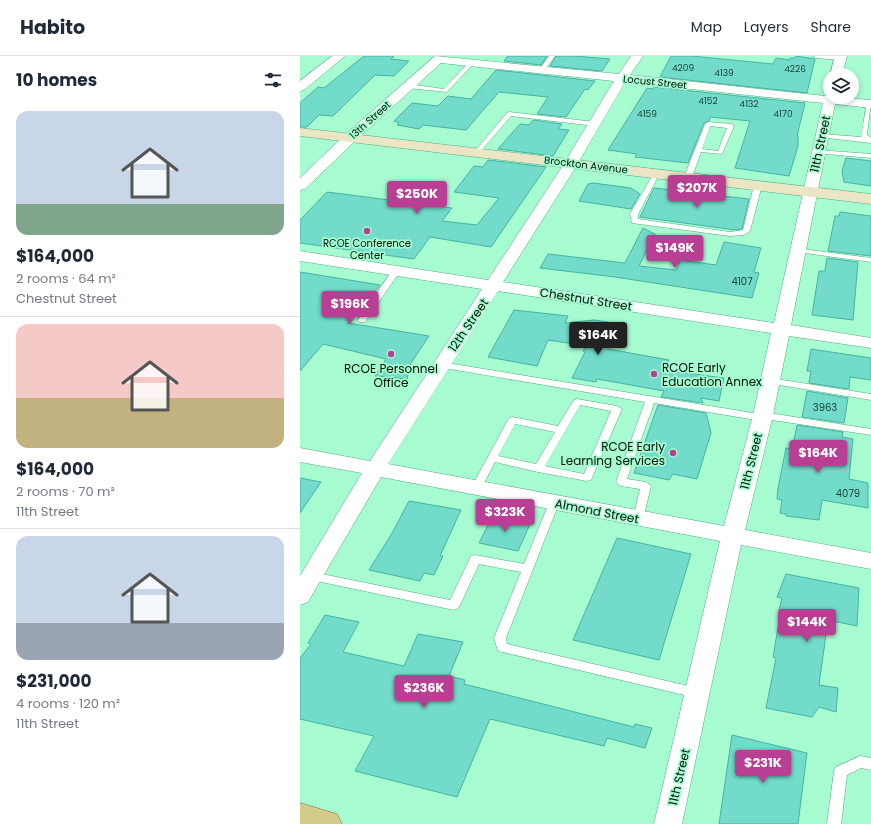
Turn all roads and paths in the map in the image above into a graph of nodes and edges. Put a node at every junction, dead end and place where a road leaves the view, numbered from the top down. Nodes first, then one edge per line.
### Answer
1 (339, 56) edge
2 (552, 56) edge
3 (637, 56) edge
4 (816, 56) edge
5 (841, 57) edge
6 (440, 58) edge
7 (472, 62) junction
8 (838, 68) edge
9 (542, 70) junction
10 (622, 78) junction
11 (408, 86) junction
12 (300, 87) edge
13 (823, 97) edge
14 (859, 102) edge
15 (870, 103) edge
16 (829, 104) edge
17 (595, 124) junction
18 (300, 132) edge
19 (350, 138) junction
20 (869, 140) edge
21 (820, 144) junction
22 (698, 150) junction
23 (477, 152) junction
24 (871, 156) edge
25 (572, 163) junction
26 (657, 173) junction
27 (688, 177) junction
28 (758, 185) junction
29 (300, 186) edge
30 (810, 192) junction
31 (871, 199) edge
32 (798, 250) junction
33 (300, 256) edge
34 (871, 260) edge
35 (397, 270) junction
36 (495, 284) junction
37 (362, 320) dead end
38 (781, 330) junction
39 (871, 343) edge
40 (441, 365) junction
41 (770, 381) junction
42 (871, 397) edge
43 (650, 400) junction
44 (762, 416) junction
45 (561, 430) junction
46 (871, 432) edge
47 (300, 455) edge
48 (492, 458) junction
49 (375, 469) junction
50 (538, 469) junction
51 (476, 488) junction
52 (554, 503) junction
53 (638, 519) junction
54 (732, 537) junction
55 (871, 561) edge
56 (528, 569) junction
57 (312, 576) junction
58 (301, 594) edge
59 (698, 693) junction
60 (871, 764) edge
61 (300, 817) edge
62 (326, 824) edge
63 (668, 824) edge
64 (834, 824) edge

1 - 12 street
2 - 9 lane
3 - 10 street, 12th Street
4 - 5 lane
5 - 8 street
6 - 7 street, Locust Street
6 - 11 street, 13th Street
7 - 9 street, Locust Street
7 - 11 lane
9 - 10 street, Locust Street
10 - 13 street, Locust Street
10 - 17 street, 12th Street
11 - 19 street, 13th Street
14 - 15 street, Locust Street
15 - 20 lane
16 - 21 street, 11th Street
17 - 23 lane
17 - 25 street, 12th Street
18 - 19 main road, Brockton Avenue
19 - 23 main road, Brockton Avenue
19 - 29 street, 13th Street
20 - 21 lane
21 - 24 lane
21 - 30 street, 11th Street
22 - 22 lane
22 - 27 lane
23 - 25 main road, Brockton Avenue
25 - 26 main road, Brockton Avenue
25 - 36 street, 12th Street
26 - 27 main road, Brockton Avenue
26 - 28 lane
27 - 28 main road, Brockton Avenue
28 - 30 main road, Brockton Avenue
30 - 31 main road, Brockton Avenue
30 - 32 street, 11th Street
32 - 34 lane
32 - 38 street, 11th Street
33 - 35 street, Chestnut Street
35 - 36 street, Chestnut Street
35 - 37 lane
36 - 38 street, Chestnut Street
36 - 40 street, 12th Street
38 - 39 street, Chestnut Street
38 - 41 street, 11th Street
40 - 43 lane
40 - 49 street, 12th Street
41 - 42 lane
41 - 44 street, 11th Street
43 - 44 lane
43 - 53 lane
44 - 46 lane
44 - 54 street, 11th Street
45 - 48 lane
45 - 50 lane
45 - 50 lane
47 - 49 street, Almond Street
48 - 50 lane
48 - 51 lane
49 - 51 street, Almond Street
49 - 57 street, 12th Street
51 - 52 street, Almond Street
52 - 53 street, Almond Street
52 - 56 lane
53 - 54 street, Almond Street
54 - 55 street, Almond Street
54 - 59 street, 11th Street
56 - 57 lane
56 - 59 lane
57 - 58 street, 12th Street
59 - 63 street, 11th Street
60 - 64 lane
61 - 62 main road

